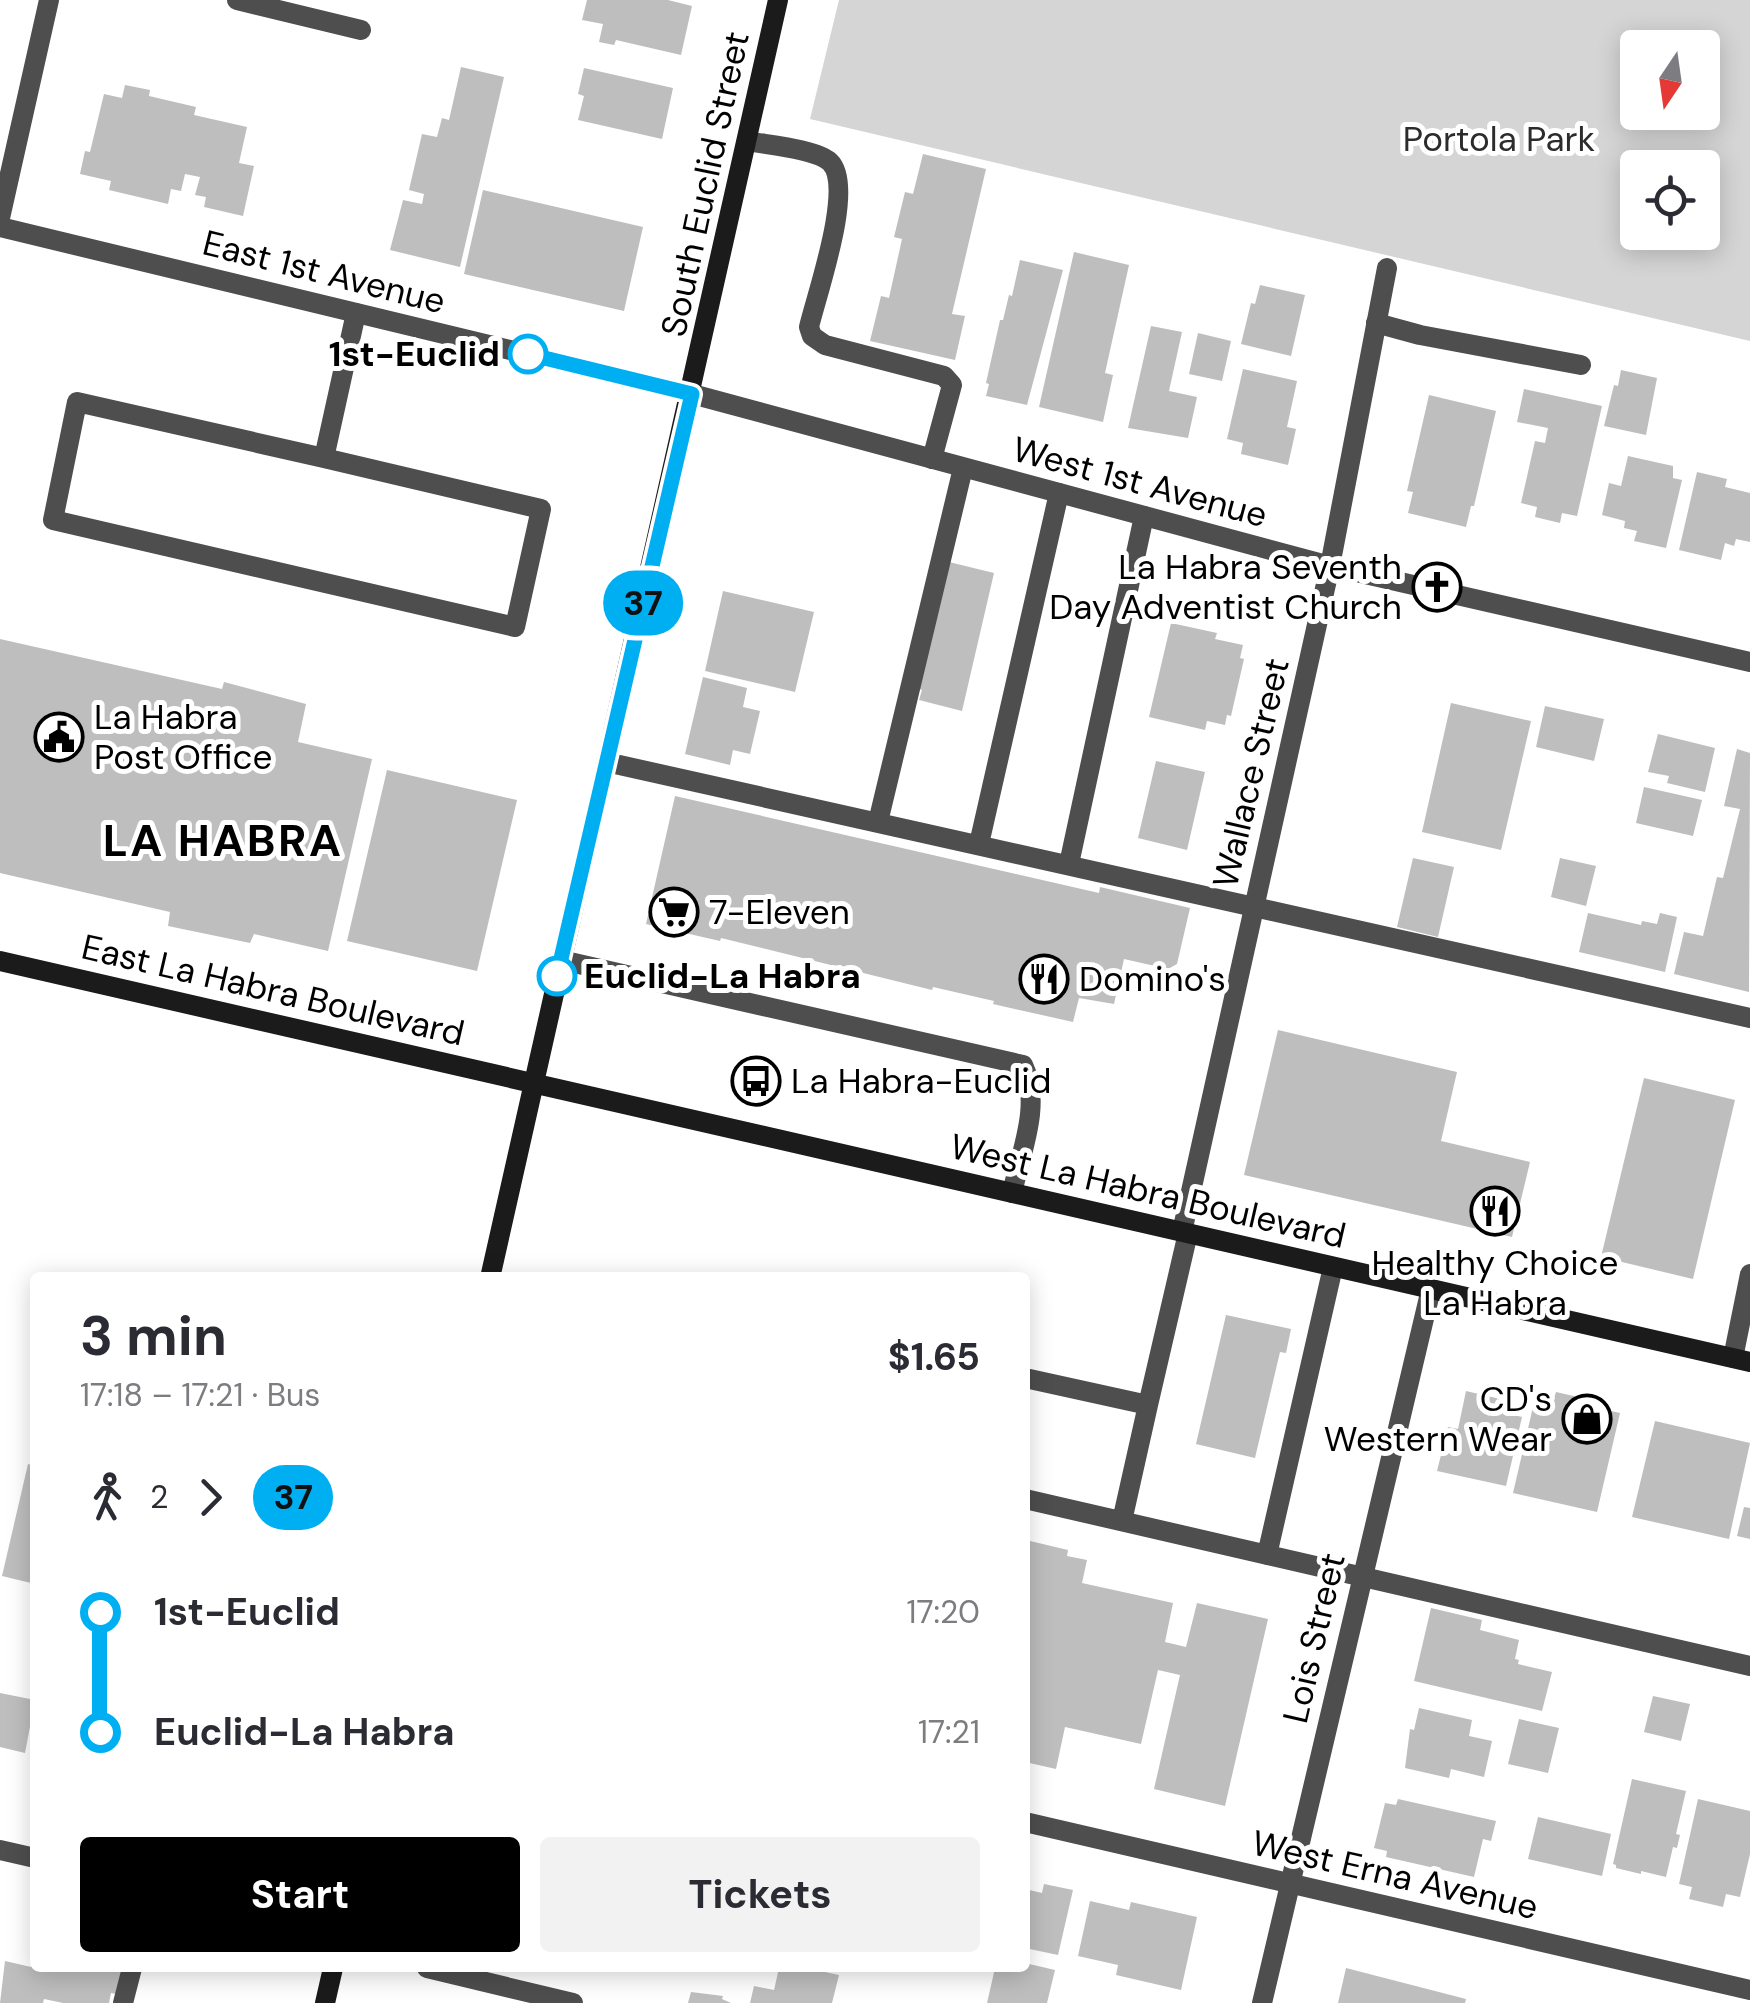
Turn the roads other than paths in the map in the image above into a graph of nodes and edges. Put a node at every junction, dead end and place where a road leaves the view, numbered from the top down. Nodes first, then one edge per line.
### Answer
1 (49, 0) edge
2 (238, 0) edge
3 (778, 0) edge
4 (361, 30) dead end
5 (747, 141) junction
6 (0, 218) edge
7 (0, 227) edge
8 (1386, 268) dead end
9 (356, 314) junction
10 (1376, 323) junction
11 (1580, 365) dead end
12 (692, 394) junction
13 (324, 458) junction
14 (932, 459) junction
15 (964, 468) junction
16 (1059, 493) junction
17 (1144, 516) junction
18 (1330, 566) junction
19 (1750, 662) edge
20 (606, 762) junction
21 (878, 822) junction
22 (978, 844) junction
23 (1069, 864) junction
24 (1255, 905) junction
25 (560, 960) junction
26 (0, 961) edge
27 (1750, 1018) edge
28 (532, 1083) junction
29 (1012, 1193) junction
30 (1185, 1233) junction
31 (1333, 1267) junction
32 (491, 1272) edge
33 (1750, 1274) edge
34 (1432, 1289) junction
35 (1741, 1360) edge
36 (1030, 1379) edge
37 (1148, 1405) junction
38 (1030, 1500) edge
39 (1122, 1521) junction
40 (1267, 1555) junction
41 (1361, 1576) junction
42 (1750, 1666) edge
43 (1030, 1823) edge
44 (0, 1850) edge
45 (30, 1857) edge
46 (1290, 1884) junction
47 (131, 1972) edge
48 (331, 1972) edge
49 (444, 1972) edge
50 (1750, 1990) edge
51 (124, 2003) edge
52 (324, 2003) edge
53 (574, 2003) edge
54 (1262, 2003) edge

1 - 6 street
2 - 4 street
3 - 5 main road, South Euclid Street
5 - 12 main road, South Euclid Street
5 - 14 street
7 - 9 street, East 1st Avenue
8 - 10 street, Wallace Street
9 - 12 street, East 1st Avenue
9 - 13 street
10 - 11 street
10 - 18 street, Wallace Street
12 - 14 street, West 1st Avenue
12 - 20 main road, South Euclid Street
13 - 13 street
14 - 15 street, West 1st Avenue
15 - 16 street, West 1st Avenue
15 - 21 street
16 - 17 street, West 1st Avenue
16 - 22 street
17 - 18 street, West 1st Avenue
17 - 23 street
18 - 19 street, West 1st Avenue
18 - 24 street, Wallace Street
20 - 21 street
20 - 25 main road, South Euclid Street
21 - 22 street
22 - 23 street
23 - 24 street
24 - 27 street
24 - 30 street, Wallace Street
25 - 28 main road, South Euclid Street
25 - 29 street
26 - 28 main road, East La Habra Boulevard
28 - 29 main road, West La Habra Boulevard
28 - 32 main road, South Euclid Street
29 - 30 main road, West La Habra Boulevard
30 - 31 main road, West La Habra Boulevard
30 - 37 street, Wallace Street
31 - 34 main road, West La Habra Boulevard
31 - 40 street
33 - 35 street
34 - 35 main road, West La Habra Boulevard
34 - 41 street, Lois Street
36 - 37 street
37 - 39 street, Wallace Street
38 - 39 street
39 - 40 street
40 - 41 street
41 - 42 street
41 - 46 street, Lois Street
43 - 46 street, West Erna Avenue
44 - 45 street
46 - 50 street, West Erna Avenue
46 - 54 street, Lois Street
47 - 51 street
48 - 52 main road
49 - 53 street

